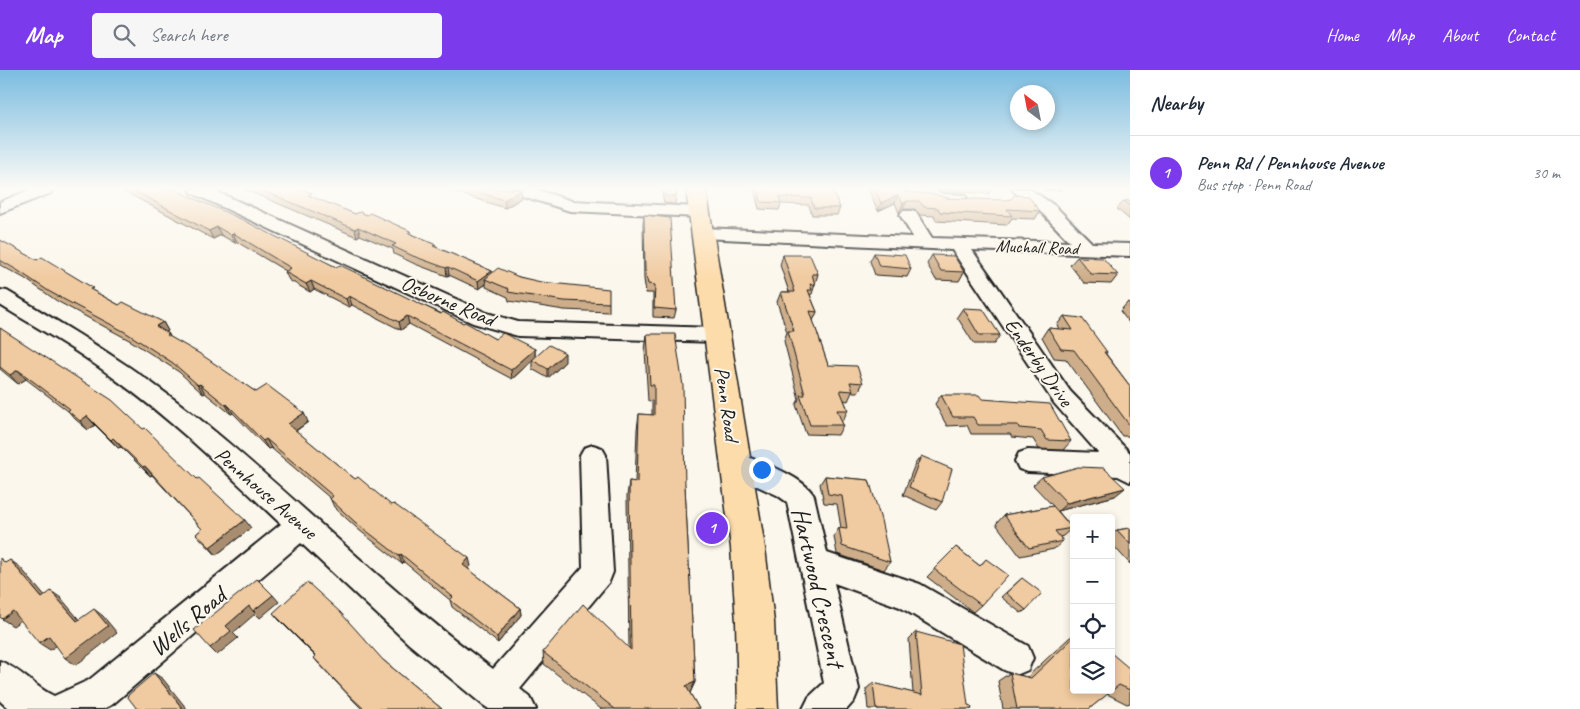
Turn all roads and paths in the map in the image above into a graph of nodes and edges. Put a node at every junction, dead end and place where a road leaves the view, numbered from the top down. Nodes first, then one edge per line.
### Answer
1 (263, 219) edge
2 (701, 219) edge
3 (755, 219) edge
4 (915, 219) edge
5 (1058, 219) edge
6 (926, 243) junction
7 (958, 244) junction
8 (1086, 248) junction
9 (1130, 250) edge
10 (0, 296) edge
11 (717, 335) junction
12 (593, 455) dead end
13 (1028, 461) dead end
14 (735, 464) junction
15 (1127, 468) edge
16 (303, 524) junction
17 (813, 562) junction
18 (1016, 658) dead end
19 (0, 678) edge
20 (506, 701) edge
21 (44, 709) edge
22 (65, 709) edge
23 (758, 709) edge
24 (821, 709) edge

1 - 11 street, Osborne Road
2 - 11 highway, Penn Road
3 - 6 street, Muchall Road
4 - 6 street
5 - 8 street
6 - 7 street, Muchall Road
7 - 8 street, Muchall Road
7 - 15 street, Enderby Drive
8 - 9 street, Muchall Road
10 - 16 street, Pennhouse Avenue
11 - 14 highway, Penn Road
12 - 20 street
13 - 15 street
14 - 17 street, Hartwood Crescent
14 - 23 highway, Penn Road
16 - 20 street, Pennhouse Avenue
16 - 22 street, Wells Road
17 - 18 street
17 - 24 street, Hartwood Crescent
19 - 21 street

